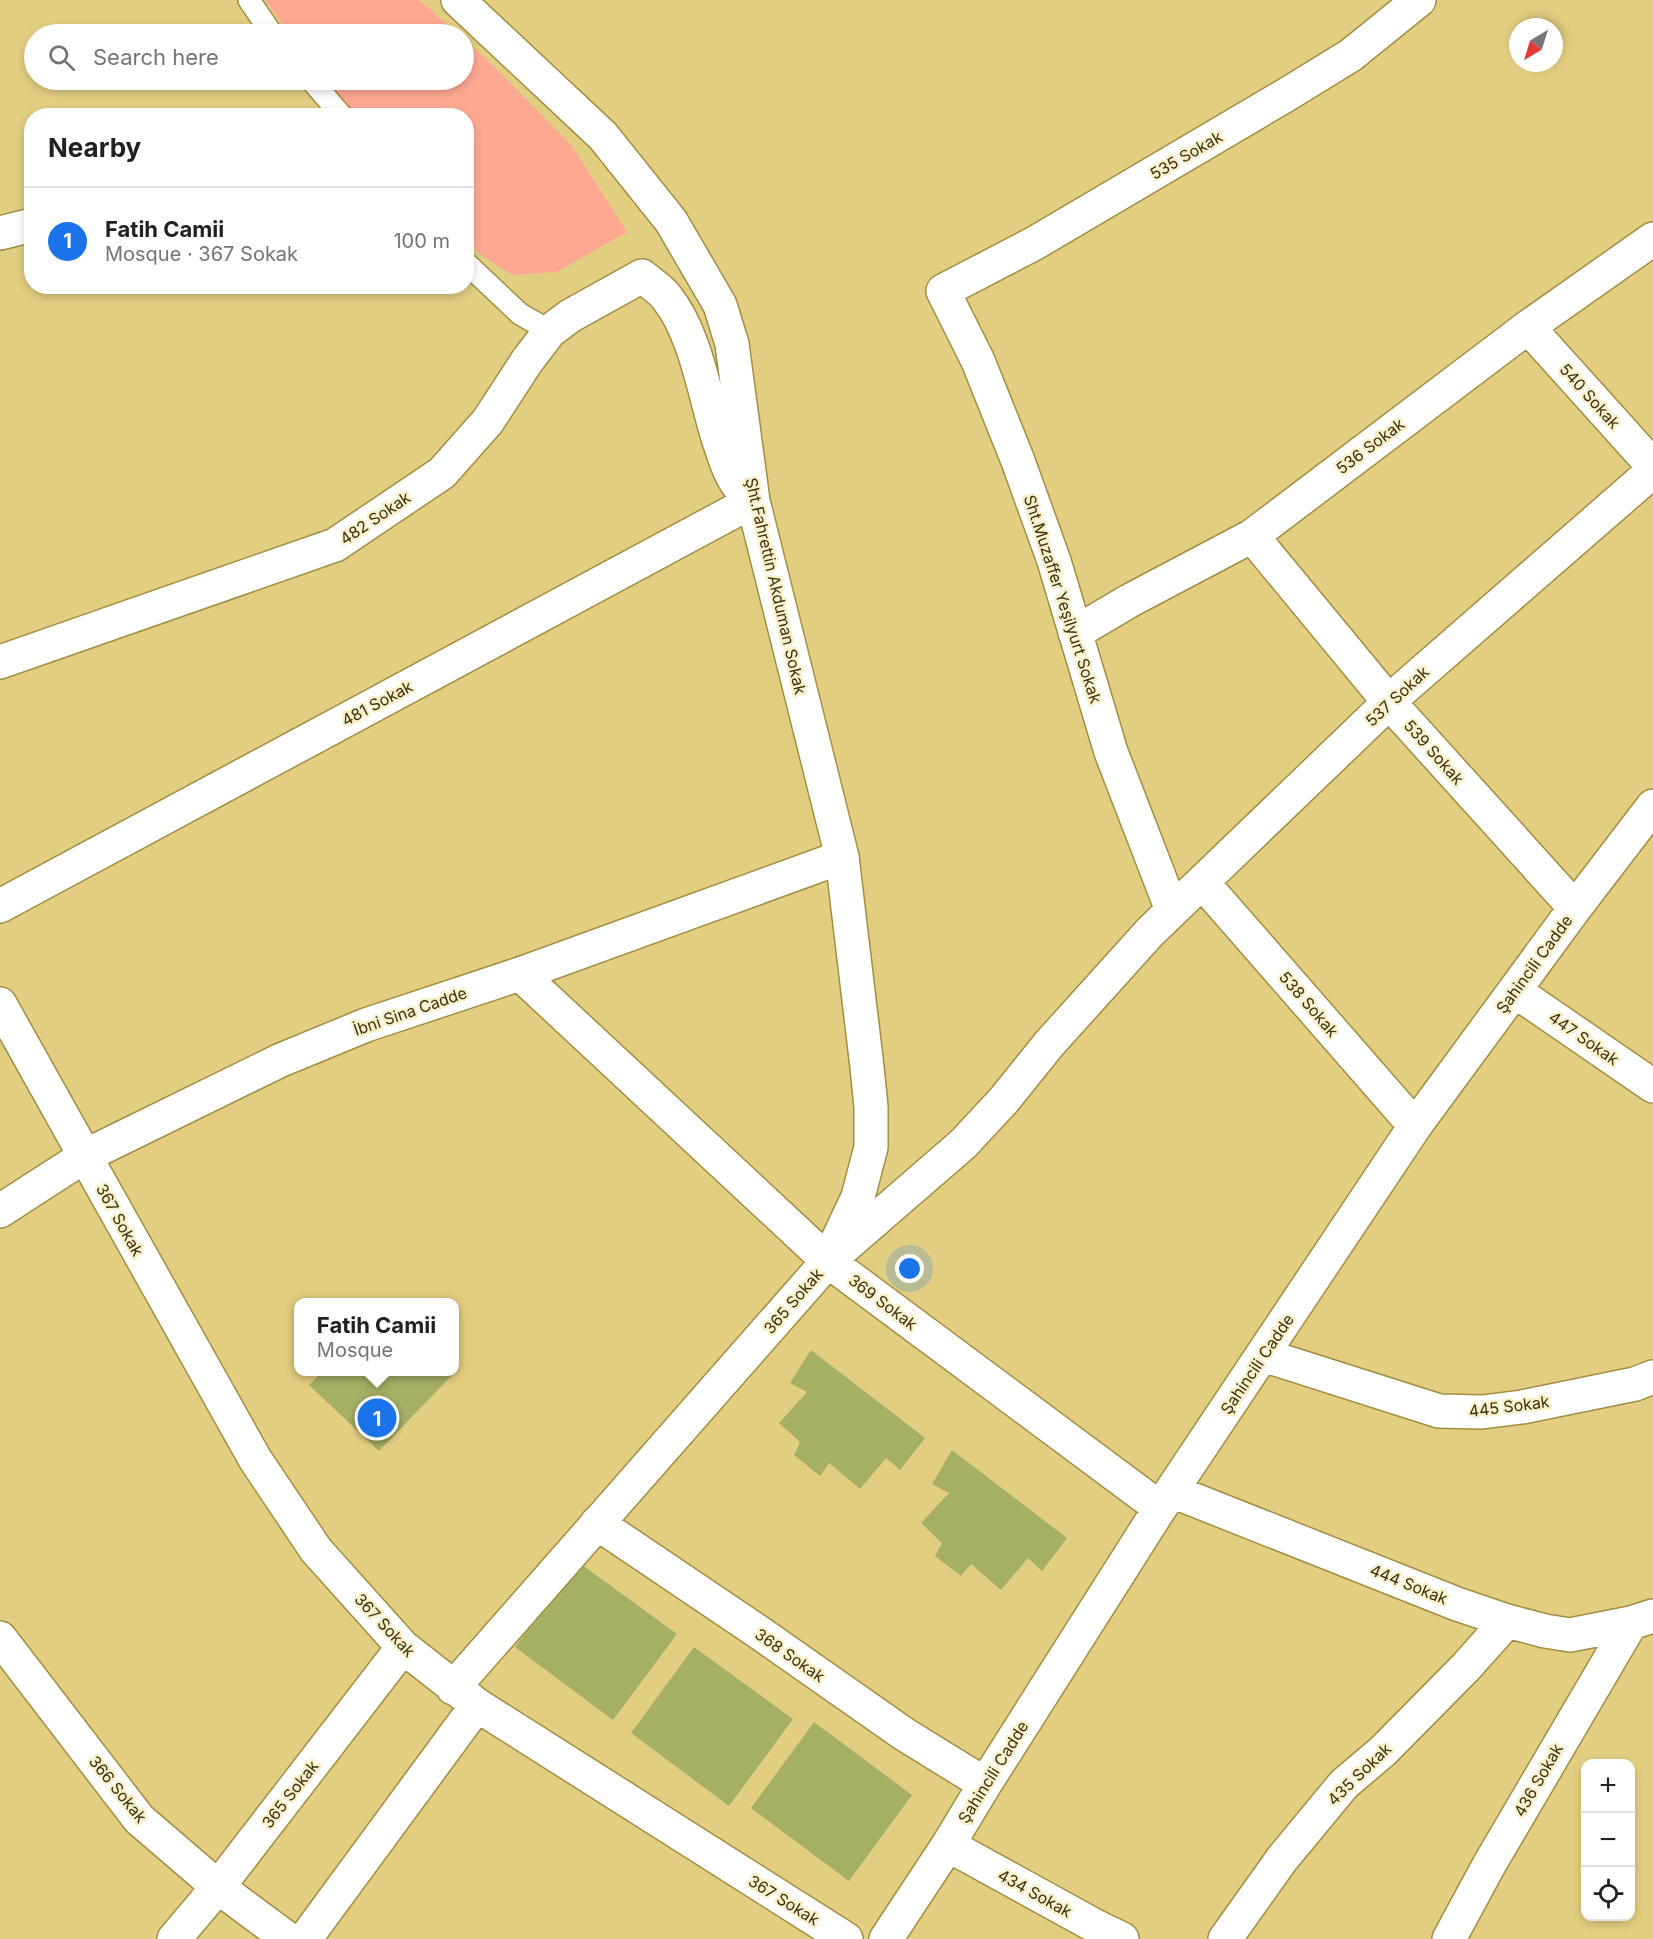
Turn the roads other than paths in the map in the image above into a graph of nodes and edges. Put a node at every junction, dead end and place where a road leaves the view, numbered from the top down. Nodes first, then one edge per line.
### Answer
1 (249, 0) edge
2 (458, 0) edge
3 (1419, 0) edge
4 (266, 24) edge
5 (320, 90) edge
6 (335, 108) edge
7 (24, 227) edge
8 (0, 233) edge
9 (1653, 239) edge
10 (474, 271) edge
11 (943, 291) joint
12 (1528, 327) junction
13 (550, 332) junction
14 (1653, 466) edge
15 (1653, 471) edge
16 (753, 501) junction
17 (1252, 536) junction
18 (1075, 633) junction
19 (0, 662) edge
20 (1389, 702) junction
21 (1653, 806) edge
22 (842, 857) junction
23 (1202, 882) junction
24 (0, 906) edge
25 (1575, 908) junction
26 (1161, 921) junction
27 (520, 974) junction
28 (1515, 991) junction
29 (0, 1004) edge
30 (1653, 1086) edge
31 (1415, 1126) junction
32 (85, 1156) junction
33 (0, 1211) edge
34 (828, 1261) junction
35 (1263, 1355) junction
36 (1647, 1374) edge
37 (1166, 1499) junction
38 (597, 1522) junction
39 (1642, 1619) edge
40 (1507, 1621) junction
41 (0, 1638) edge
42 (403, 1647) junction
43 (465, 1697) junction
44 (985, 1784) junction
45 (948, 1845) junction
46 (218, 1887) junction
47 (174, 1939) edge
48 (288, 1939) edge
49 (305, 1939) edge
50 (846, 1939) edge
51 (886, 1939) edge
52 (1122, 1939) edge
53 (1225, 1939) edge
54 (1449, 1939) edge

1 - 4 lane
2 - 16 street, Şht.Fahrettin Akduman Sokak
3 - 11 street, 535 Sokak
5 - 6 lane
7 - 8 street
9 - 12 street, 536 Sokak
10 - 13 lane
11 - 18 street, Sht.Muzaffer Yeşilyurt Sokak
12 - 14 street, 540 Sokak
12 - 17 street, 536 Sokak
13 - 16 street, 482 Sokak
13 - 19 street, 482 Sokak
15 - 20 street, 537 Sokak
16 - 22 street, Şht.Fahrettin Akduman Sokak
16 - 24 street, 481 Sokak
17 - 18 street, 536 Sokak
17 - 20 street, 539 Sokak
18 - 26 street, Sht.Muzaffer Yeşilyurt Sokak
20 - 23 street, 537 Sokak
20 - 25 street, 539 Sokak
21 - 25 street, Şahincili Cadde
22 - 27 street, İbni Sina Cadde
22 - 34 street, Şht.Fahrettin Akduman Sokak
23 - 26 street, 537 Sokak
23 - 31 street, 538 Sokak
25 - 28 street, Şahincili Cadde
26 - 34 street, 365 Sokak
27 - 32 street, İbni Sina Cadde
27 - 34 street, 369 Sokak
28 - 30 street, 447 Sokak
28 - 31 street, Şahincili Cadde
29 - 32 street, 367 Sokak
31 - 35 street, Şahincili Cadde
32 - 33 street, İbni Sina Cadde
32 - 42 street, 367 Sokak
34 - 37 street, 369 Sokak
34 - 38 street, 365 Sokak
35 - 36 street, 445 Sokak
35 - 37 street, Şahincili Cadde
37 - 40 street, 444 Sokak
37 - 44 street, Şahincili Cadde
38 - 43 street, 365 Sokak
38 - 44 street, 368 Sokak
39 - 40 street, 444 Sokak
39 - 54 street, 436 Sokak
40 - 53 street, 435 Sokak
41 - 46 street, 366 Sokak
42 - 43 street, 367 Sokak
42 - 46 street, 365 Sokak
43 - 49 street, 365 Sokak
43 - 50 street, 367 Sokak
44 - 45 street, Şahincili Cadde
45 - 51 street, Şahincili Cadde
45 - 52 street, 434 Sokak
46 - 47 street, 365 Sokak
46 - 48 street, 366 Sokak

